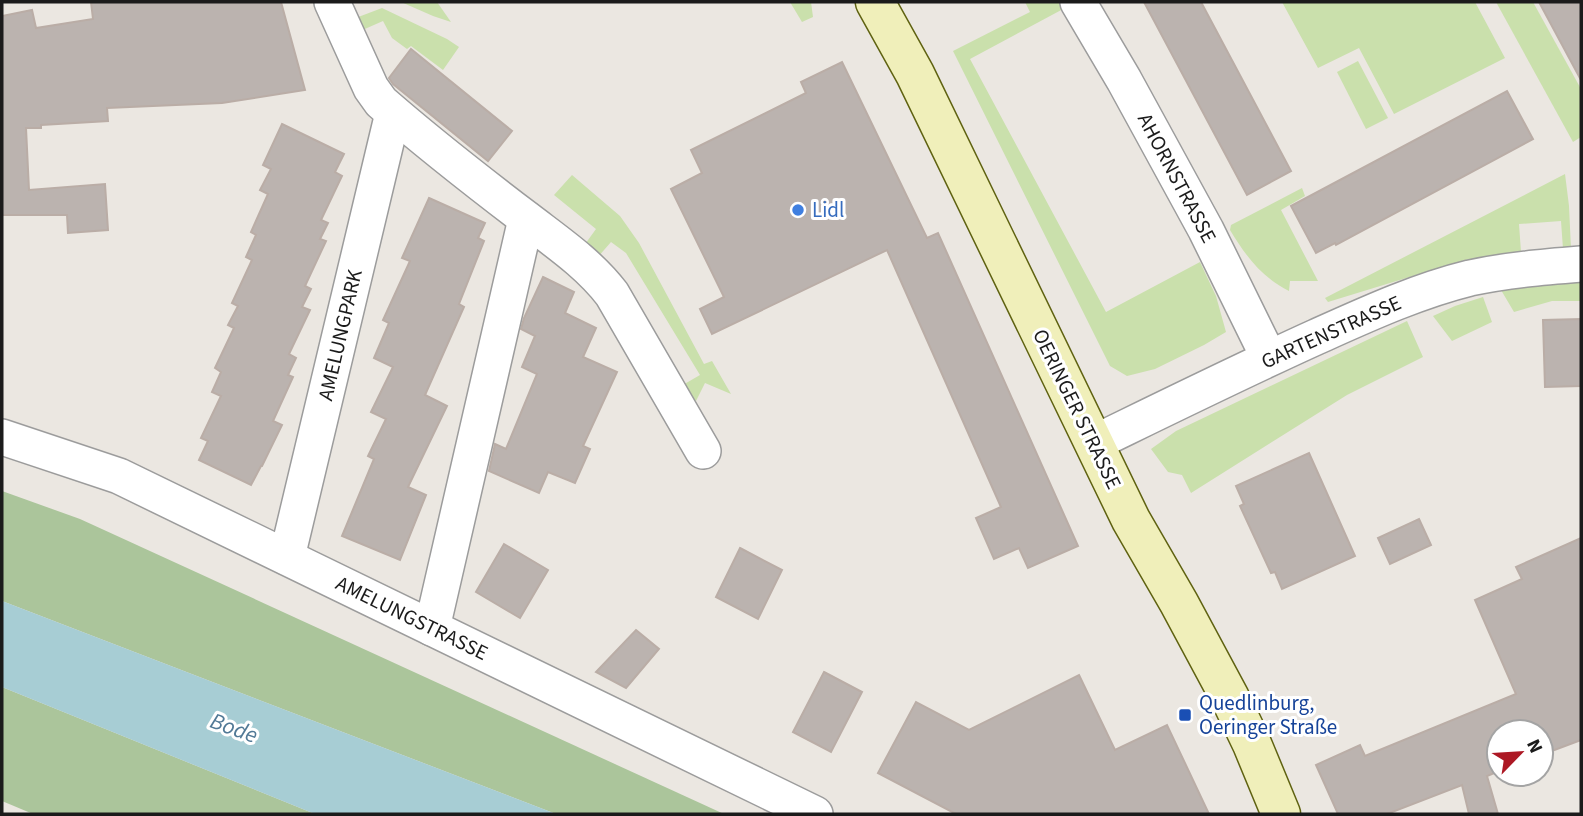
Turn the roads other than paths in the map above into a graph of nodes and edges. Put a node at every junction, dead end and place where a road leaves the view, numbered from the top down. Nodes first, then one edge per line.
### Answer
1 (332, 2) edge
2 (875, 2) edge
3 (1078, 2) edge
4 (393, 113) junction
5 (526, 219) junction
6 (1581, 264) edge
7 (1269, 358) junction
8 (2, 437) edge
9 (1094, 443) junction
10 (703, 451) dead end
11 (287, 557) junction
12 (432, 628) junction
13 (815, 814) edge
14 (1281, 814) edge

1 - 4 street
2 - 9 main road, OERINGER STRASSE
3 - 7 street, AHORNSTRASSE
4 - 5 street
4 - 11 street, AMELUNGPARK
5 - 10 street
5 - 12 street
6 - 7 street, GARTENSTRASSE
7 - 9 street, GARTENSTRASSE
8 - 11 street, AMELUNGSTRASSE
9 - 14 main road, OERINGER STRASSE
11 - 12 street, AMELUNGSTRASSE
12 - 13 street, AMELUNGSTRASSE

